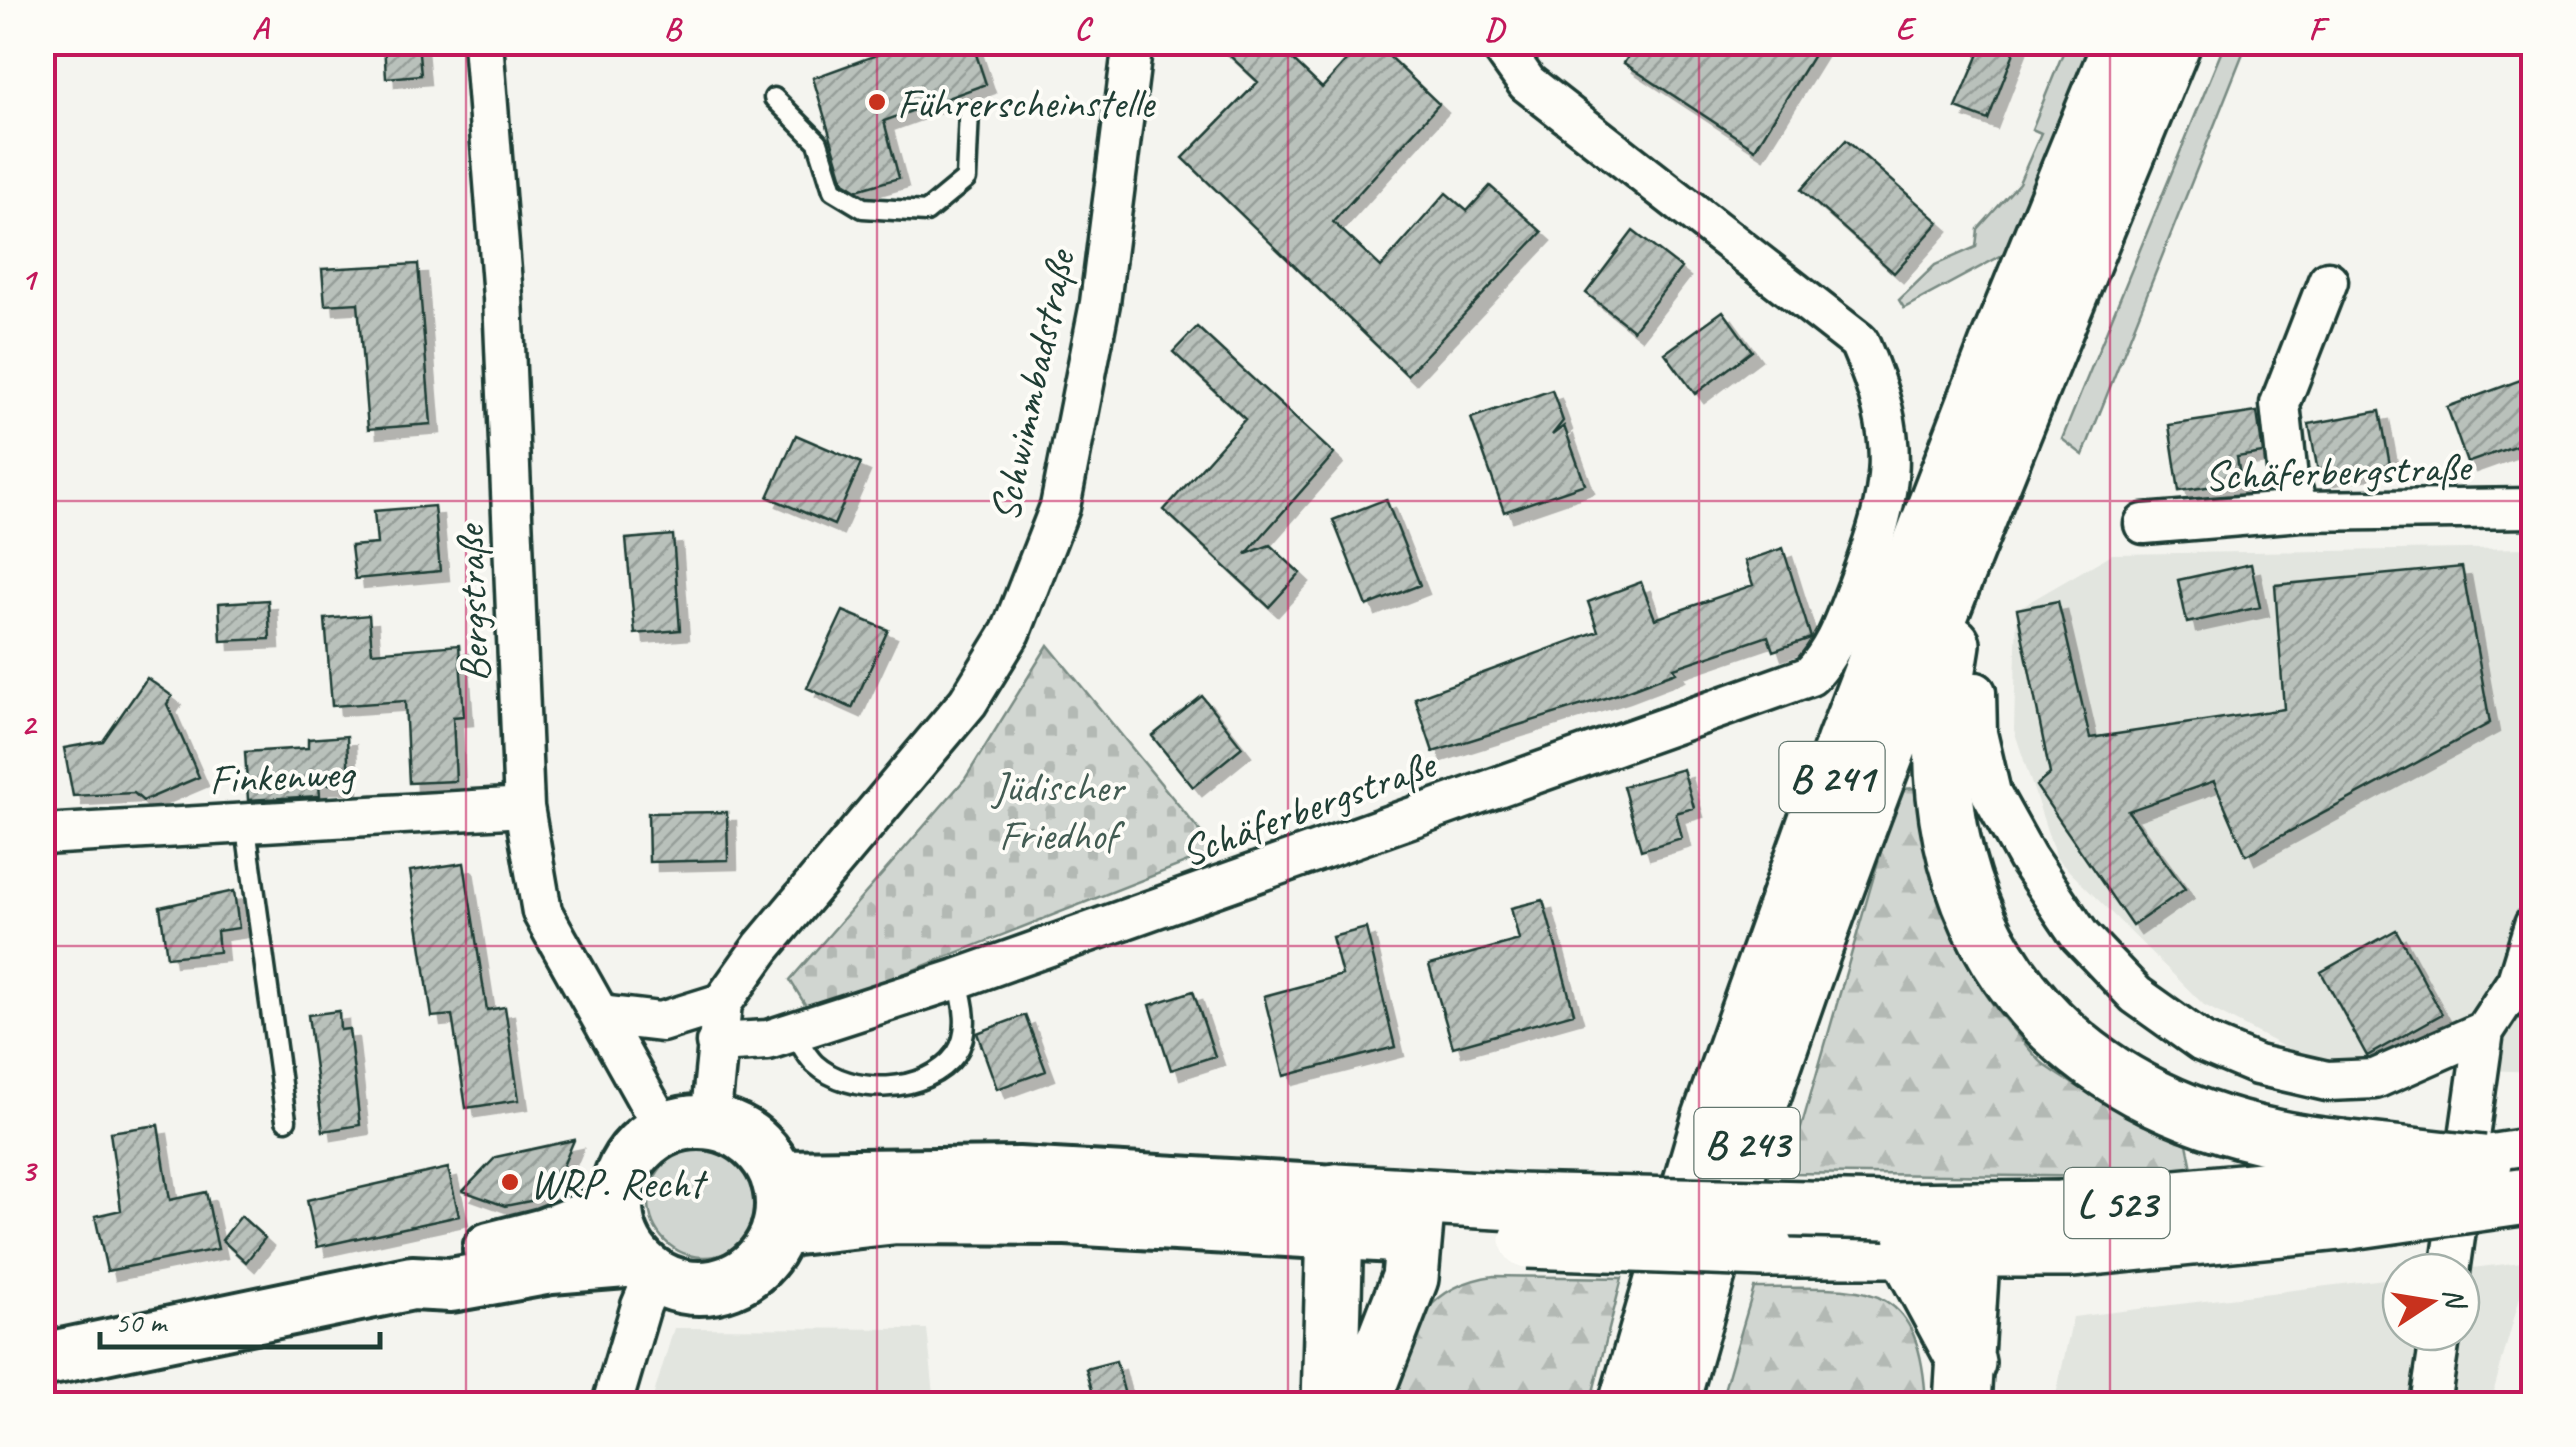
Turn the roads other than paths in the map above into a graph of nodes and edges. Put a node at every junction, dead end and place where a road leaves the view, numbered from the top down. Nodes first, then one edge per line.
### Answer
1 (483, 42) edge
2 (1133, 42) edge
3 (1498, 42) edge
4 (2122, 42) edge
5 (2173, 42) edge
6 (774, 98) dead end
7 (969, 111) dead end
8 (2328, 281) dead end
9 (2017, 361) junction
10 (1979, 456) junction
11 (2534, 508) edge
12 (2300, 511) junction
13 (2144, 524) dead end
14 (1972, 533) junction
15 (1976, 692) dead end
16 (524, 807) junction
17 (245, 821) junction
18 (42, 835) edge
19 (2534, 926) edge
20 (957, 979) junction
21 (722, 1003) junction
22 (601, 1014) junction
23 (2484, 1031) junction
24 (794, 1032) junction
25 (716, 1043) junction
26 (286, 1120) dead end
27 (687, 1126) junction
28 (2508, 1160) edge
29 (777, 1176) junction
30 (2346, 1184) junction
31 (2534, 1195) edge
32 (616, 1207) junction
33 (1334, 1212) junction
34 (1415, 1218) junction
35 (778, 1230) junction
36 (1974, 1231) junction
37 (1890, 1238) junction
38 (2453, 1252) edge
39 (646, 1268) junction
40 (412, 1283) junction
41 (2438, 1352) edge
42 (42, 1360) edge
43 (1964, 1384) edge
44 (612, 1404) edge
45 (1330, 1404) edge
46 (1362, 1404) edge
47 (1627, 1404) edge
48 (1670, 1404) edge
49 (2430, 1404) edge

1 - 16 street, Bergstraße
2 - 21 street, Schwimmbadstraße
3 - 20 street, Schäferbergstraße
4 - 9 main road, B 241
5 - 9 main road, B 241
6 - 7 lane
8 - 12 street
9 - 10 main road, B 241
10 - 14 main road, B 241
10 - 47 main road, B 241
11 - 12 street, Schäferbergstraße
12 - 13 street, Schäferbergstraße
14 - 30 main road, B 241
14 - 48 main road, B 243
15 - 23 street
16 - 17 street, Finkenweg
16 - 22 street, Bergstraße
17 - 18 street, Finkenweg
17 - 26 lane
19 - 23 street
20 - 24 street, Schäferbergstraße
20 - 24 lane
21 - 22 street
21 - 25 street, Schwimmbadstraße
22 - 27 street, Bergstraße
23 - 38 street
24 - 25 street, Schäferbergstraße
25 - 27 street, Schwimmbadstraße
27 - 29 main road
27 - 32 main road
28 - 30 main road, B 241, bridge
29 - 33 main road
29 - 35 main road
30 - 31 main road, B 241, bridge
30 - 36 main road, B 241
32 - 39 main road
32 - 40 main road
33 - 34 main road
33 - 35 main road
33 - 45 main road
34 - 37 main road, bridge
34 - 46 main road
35 - 39 main road
36 - 37 main road
36 - 43 main road
37 - 43 main road
39 - 40 main road
39 - 44 street
40 - 42 main road
41 - 49 street

